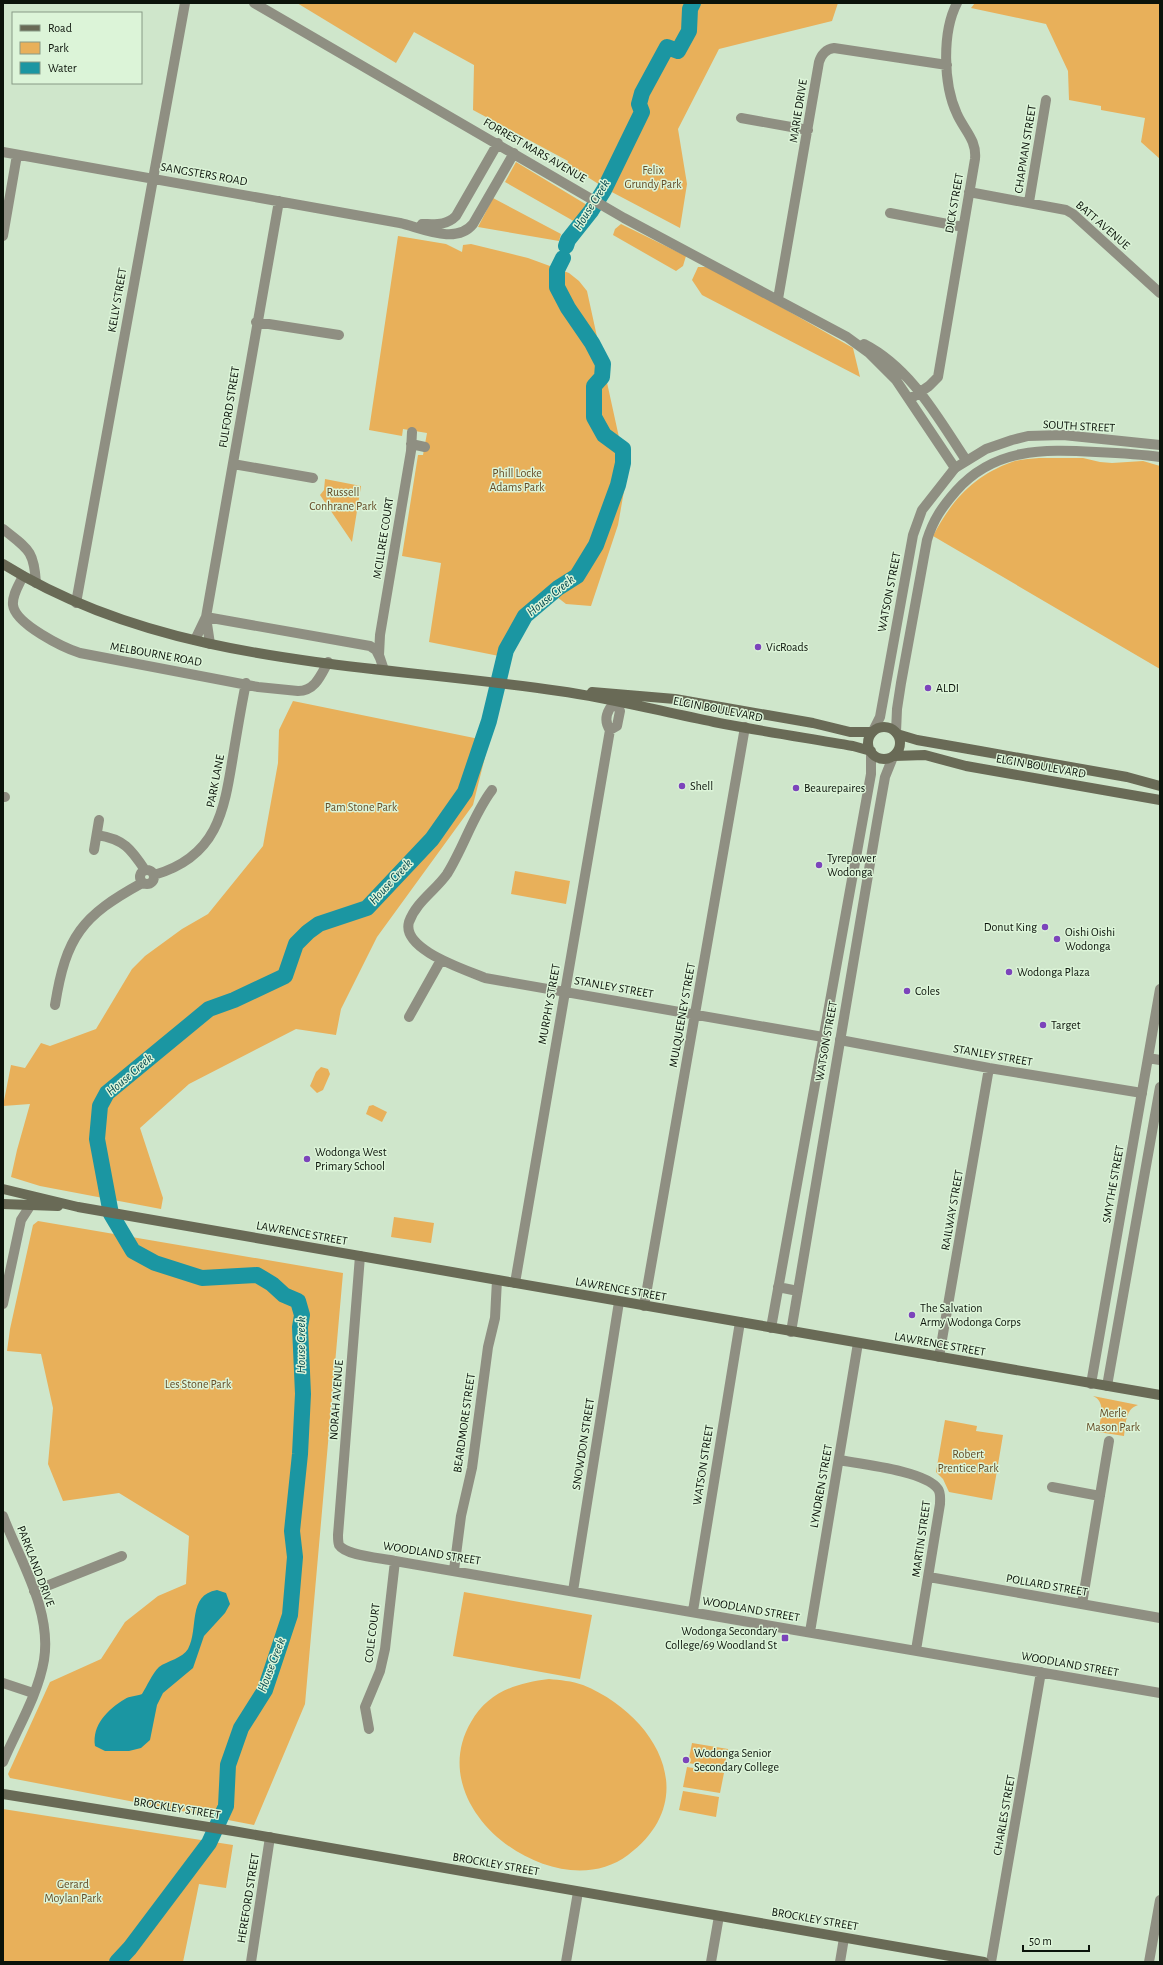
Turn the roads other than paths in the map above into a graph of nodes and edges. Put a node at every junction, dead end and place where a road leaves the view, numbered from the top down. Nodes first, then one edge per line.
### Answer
1 (185, 3) edge
2 (254, 3) edge
3 (957, 3) edge
4 (947, 65) junction
5 (1046, 100) dead end
6 (741, 118) dead end
7 (808, 130) junction
8 (498, 143) junction
9 (3, 152) edge
10 (514, 153) junction
11 (17, 155) junction
12 (152, 178) junction
13 (969, 192) junction
14 (279, 201) junction
15 (1029, 202) junction
16 (890, 213) dead end
17 (400, 223) junction
18 (963, 227) junction
19 (3, 236) edge
20 (1160, 294) edge
21 (778, 299) junction
22 (256, 322) junction
23 (339, 335) dead end
24 (847, 337) junction
25 (920, 392) junction
26 (910, 399) junction
27 (412, 432) dead end
28 (411, 444) junction
29 (1160, 445) edge
30 (426, 447) dead end
31 (1160, 457) edge
32 (966, 460) junction
33 (233, 464) junction
34 (955, 468) junction
35 (968, 477) junction
36 (313, 478) dead end
37 (3, 529) edge
38 (913, 535) junction
39 (927, 540) junction
40 (3, 564) edge
41 (23, 576) junction
42 (36, 583) junction
43 (76, 602) junction
44 (899, 605) junction
45 (914, 606) junction
46 (206, 617) junction
47 (380, 635) junction
48 (195, 640) junction
49 (210, 644) junction
50 (363, 644) junction
51 (380, 660) junction
52 (328, 662) junction
53 (384, 670) junction
54 (246, 683) junction
55 (514, 685) joint
56 (648, 696) junction
57 (616, 697) junction
58 (712, 704) junction
59 (646, 707) junction
60 (714, 722) junction
61 (745, 727) junction
62 (873, 731) junction
63 (897, 733) junction
64 (871, 752) junction
65 (894, 756) junction
66 (1160, 786) edge
67 (492, 790) dead end
68 (1160, 800) edge
69 (862, 819) junction
70 (99, 820) dead end
71 (877, 822) junction
72 (97, 835) junction
73 (94, 850) dead end
74 (150, 873) junction
75 (852, 873) junction
76 (868, 876) junction
77 (441, 960) junction
78 (1160, 989) edge
79 (564, 992) junction
80 (55, 1005) dead end
81 (828, 1007) junction
82 (845, 1010) junction
83 (695, 1016) junction
84 (409, 1017) dead end
85 (823, 1037) junction
86 (840, 1040) junction
87 (1148, 1058) junction
88 (1160, 1060) edge
89 (989, 1068) junction
90 (817, 1069) junction
91 (834, 1072) junction
92 (1142, 1093) junction
93 (1159, 1093) edge
94 (1133, 1148) junction
95 (1149, 1150) junction
96 (3, 1189) edge
97 (26, 1195) junction
98 (3, 1204) edge
99 (16, 1205) junction
100 (30, 1206) junction
101 (78, 1207) junction
102 (21, 1220) junction
103 (360, 1256) junction
104 (497, 1280) junction
105 (515, 1283) junction
106 (778, 1287) junction
107 (798, 1291) junction
108 (619, 1302) junction
109 (3, 1304) edge
110 (644, 1306) junction
111 (740, 1322) junction
112 (1102, 1323) junction
113 (1118, 1325) junction
114 (771, 1328) junction
115 (791, 1332) junction
116 (858, 1343) junction
117 (940, 1357) junction
118 (1091, 1384) junction
119 (1107, 1386) junction
120 (1160, 1395) edge
121 (1109, 1441) dead end
122 (839, 1460) junction
123 (1052, 1487) dead end
124 (1100, 1496) junction
125 (4, 1522) edge
126 (340, 1545) joint
127 (122, 1556) dead end
128 (395, 1561) junction
129 (454, 1570) junction
130 (929, 1577) junction
131 (573, 1590) junction
132 (34, 1591) junction
133 (1082, 1604) junction
134 (693, 1612) junction
135 (1160, 1618) edge
136 (810, 1632) junction
137 (916, 1650) junction
138 (1041, 1672) junction
139 (3, 1683) edge
140 (33, 1693) junction
141 (1160, 1693) edge
142 (369, 1729) dead end
143 (3, 1762) edge
144 (3, 1794) edge
145 (270, 1837) junction
146 (578, 1892) junction
147 (1160, 1900) edge
148 (719, 1916) junction
149 (844, 1938) junction
150 (251, 1962) edge
151 (566, 1962) edge
152 (711, 1962) edge
153 (840, 1962) edge
154 (984, 1962) edge
155 (991, 1962) edge
156 (1150, 1962) edge

1 - 12 street, KELLY STREET
2 - 8 street, FORREST MARS AVENUE
3 - 4 street, DICK STREET
4 - 7 street, MARIE DRIVE
4 - 13 street, DICK STREET
5 - 15 street, CHAPMAN STREET
6 - 7 street
7 - 21 street, MARIE DRIVE
8 - 10 street, FORREST MARS AVENUE
8 - 17 street, SANGSTERS ROAD
9 - 11 street, SANGSTERS ROAD
10 - 17 street, SANGSTERS ROAD
10 - 21 street, FORREST MARS AVENUE
11 - 12 street, SANGSTERS ROAD
11 - 19 street
12 - 14 street, SANGSTERS ROAD
12 - 43 street, KELLY STREET
13 - 15 street, BATT AVENUE
13 - 18 street, DICK STREET
14 - 17 street, SANGSTERS ROAD
14 - 22 street, FULFORD STREET
15 - 20 street, BATT AVENUE
16 - 18 street
18 - 25 street, DICK STREET
21 - 24 street, FORREST MARS AVENUE
22 - 23 street
22 - 33 street, FULFORD STREET
24 - 25 street, FORREST MARS AVENUE
24 - 26 street, FORREST MARS AVENUE
25 - 26 street, DICK STREET
25 - 32 street, FORREST MARS AVENUE
26 - 34 street, FORREST MARS AVENUE
27 - 28 street, MCILLREE COURT
28 - 30 street
28 - 47 street, MCILLREE COURT
29 - 32 street, SOUTH STREET
31 - 35 street, SOUTH STREET
32 - 34 street, SOUTH STREET
32 - 35 street
33 - 36 street
33 - 46 street, FULFORD STREET
34 - 35 street
34 - 38 street, WATSON STREET
35 - 39 street
37 - 42 street
38 - 39 street
38 - 44 street, WATSON STREET
39 - 45 street
40 - 41 main road, MELBOURNE ROAD
41 - 42 main road, MELBOURNE ROAD
41 - 54 street, MELBOURNE ROAD
42 - 43 main road, MELBOURNE ROAD
43 - 48 main road, MELBOURNE ROAD
44 - 45 street
44 - 62 street, WATSON STREET
45 - 63 street
46 - 48 street, FULFORD STREET
46 - 49 street, FULFORD STREET
46 - 50 street
47 - 50 street
47 - 51 street, MCILLREE COURT
48 - 49 main road, MELBOURNE ROAD
49 - 52 main road, MELBOURNE ROAD
50 - 51 street
51 - 53 street, MCILLREE COURT
52 - 53 main road, MELBOURNE ROAD
52 - 54 street, MELBOURNE ROAD
53 - 55 main road, MELBOURNE ROAD
54 - 74 street, PARK LANE
55 - 57 main road, ELGIN BOULEVARD
56 - 57 main road, ELGIN BOULEVARD
56 - 58 main road, ELGIN BOULEVARD
56 - 59 main road
57 - 59 main road, ELGIN BOULEVARD
57 - 79 street, MURPHY STREET
58 - 60 main road
58 - 62 main road, ELGIN BOULEVARD
59 - 60 main road, ELGIN BOULEVARD
60 - 61 main road, ELGIN BOULEVARD
61 - 64 main road, ELGIN BOULEVARD
61 - 83 street, MULQUEENEY STREET
62 - 63 main road
62 - 64 main road
63 - 65 main road
63 - 66 main road, ELGIN BOULEVARD
64 - 65 main road
64 - 69 street, WATSON STREET
65 - 68 main road, ELGIN BOULEVARD
65 - 71 street, WATSON STREET
67 - 77 street, STANLEY STREET
69 - 71 street
69 - 75 street, WATSON STREET
70 - 72 street
71 - 76 street, WATSON STREET
72 - 73 street
72 - 74 street
74 - 80 street, PARK LANE
75 - 76 street
75 - 81 street, WATSON STREET
76 - 82 street, WATSON STREET
77 - 79 street, STANLEY STREET
77 - 84 street
78 - 87 street, SMYTHE STREET
79 - 83 street, STANLEY STREET
79 - 105 street, MURPHY STREET
81 - 82 street
81 - 85 street, WATSON STREET
82 - 86 street, WATSON STREET
83 - 85 street, STANLEY STREET
83 - 110 street, MULQUEENEY STREET
85 - 86 street, STANLEY STREET
85 - 90 street, WATSON STREET
86 - 89 street, STANLEY STREET
86 - 91 street, WATSON STREET
87 - 88 street
87 - 92 street, SMYTHE STREET
89 - 92 street, STANLEY STREET
89 - 117 street, RAILWAY STREET
90 - 91 street
90 - 106 street, WATSON STREET
91 - 107 street, WATSON STREET
92 - 93 street, STANLEY STREET
92 - 94 street, SMYTHE STREET
93 - 95 street
94 - 95 street
94 - 112 street, SMYTHE STREET
95 - 113 street
96 - 97 main road, LAWRENCE STREET
97 - 100 main road
97 - 101 main road, LAWRENCE STREET
98 - 99 main road, LAWRENCE STREET
99 - 100 main road, LAWRENCE STREET
99 - 102 street
100 - 101 main road, LAWRENCE STREET
100 - 102 street
101 - 103 main road, LAWRENCE STREET
102 - 109 street
103 - 104 main road, LAWRENCE STREET
103 - 126 street, NORAH AVENUE
104 - 105 main road, LAWRENCE STREET
104 - 129 street, BEARDMORE STREET
105 - 108 main road, LAWRENCE STREET
106 - 107 street
106 - 114 street, WATSON STREET
107 - 115 street, WATSON STREET
108 - 110 main road, LAWRENCE STREET
108 - 131 street, SNOWDON STREET
110 - 111 main road, LAWRENCE STREET
111 - 114 main road, LAWRENCE STREET
111 - 134 street, WATSON STREET
112 - 113 street
112 - 118 street, SMYTHE STREET
113 - 119 street
114 - 115 main road, LAWRENCE STREET
115 - 116 main road, LAWRENCE STREET
116 - 117 main road, LAWRENCE STREET
116 - 122 street, LYNDREN STREET
117 - 118 main road, LAWRENCE STREET
118 - 119 main road, LAWRENCE STREET
119 - 120 main road, LAWRENCE STREET
121 - 124 street
122 - 130 street, MARTIN STREET
122 - 136 street, LYNDREN STREET
123 - 124 street
124 - 133 street
125 - 132 street, PARKLAND DRIVE
126 - 128 street, WOODLAND STREET
127 - 132 street
128 - 129 street, WOODLAND STREET
128 - 142 street, COLE COURT
129 - 131 street, WOODLAND STREET
130 - 133 street, POLLARD STREET
130 - 137 street, MARTIN STREET
131 - 134 street, WOODLAND STREET
132 - 140 street, PARKLAND DRIVE
133 - 135 street, POLLARD STREET
134 - 136 street, WOODLAND STREET
136 - 137 street, WOODLAND STREET
137 - 138 street, WOODLAND STREET
138 - 141 street, WOODLAND STREET
138 - 155 street, CHARLES STREET
139 - 140 street
140 - 143 street, PARKLAND DRIVE
144 - 145 main road, BROCKLEY STREET
145 - 146 main road, BROCKLEY STREET
145 - 150 street, HEREFORD STREET
146 - 148 main road, BROCKLEY STREET
146 - 151 street
147 - 156 street
148 - 149 main road, BROCKLEY STREET
148 - 152 street
149 - 153 street
149 - 154 main road, BROCKLEY STREET

